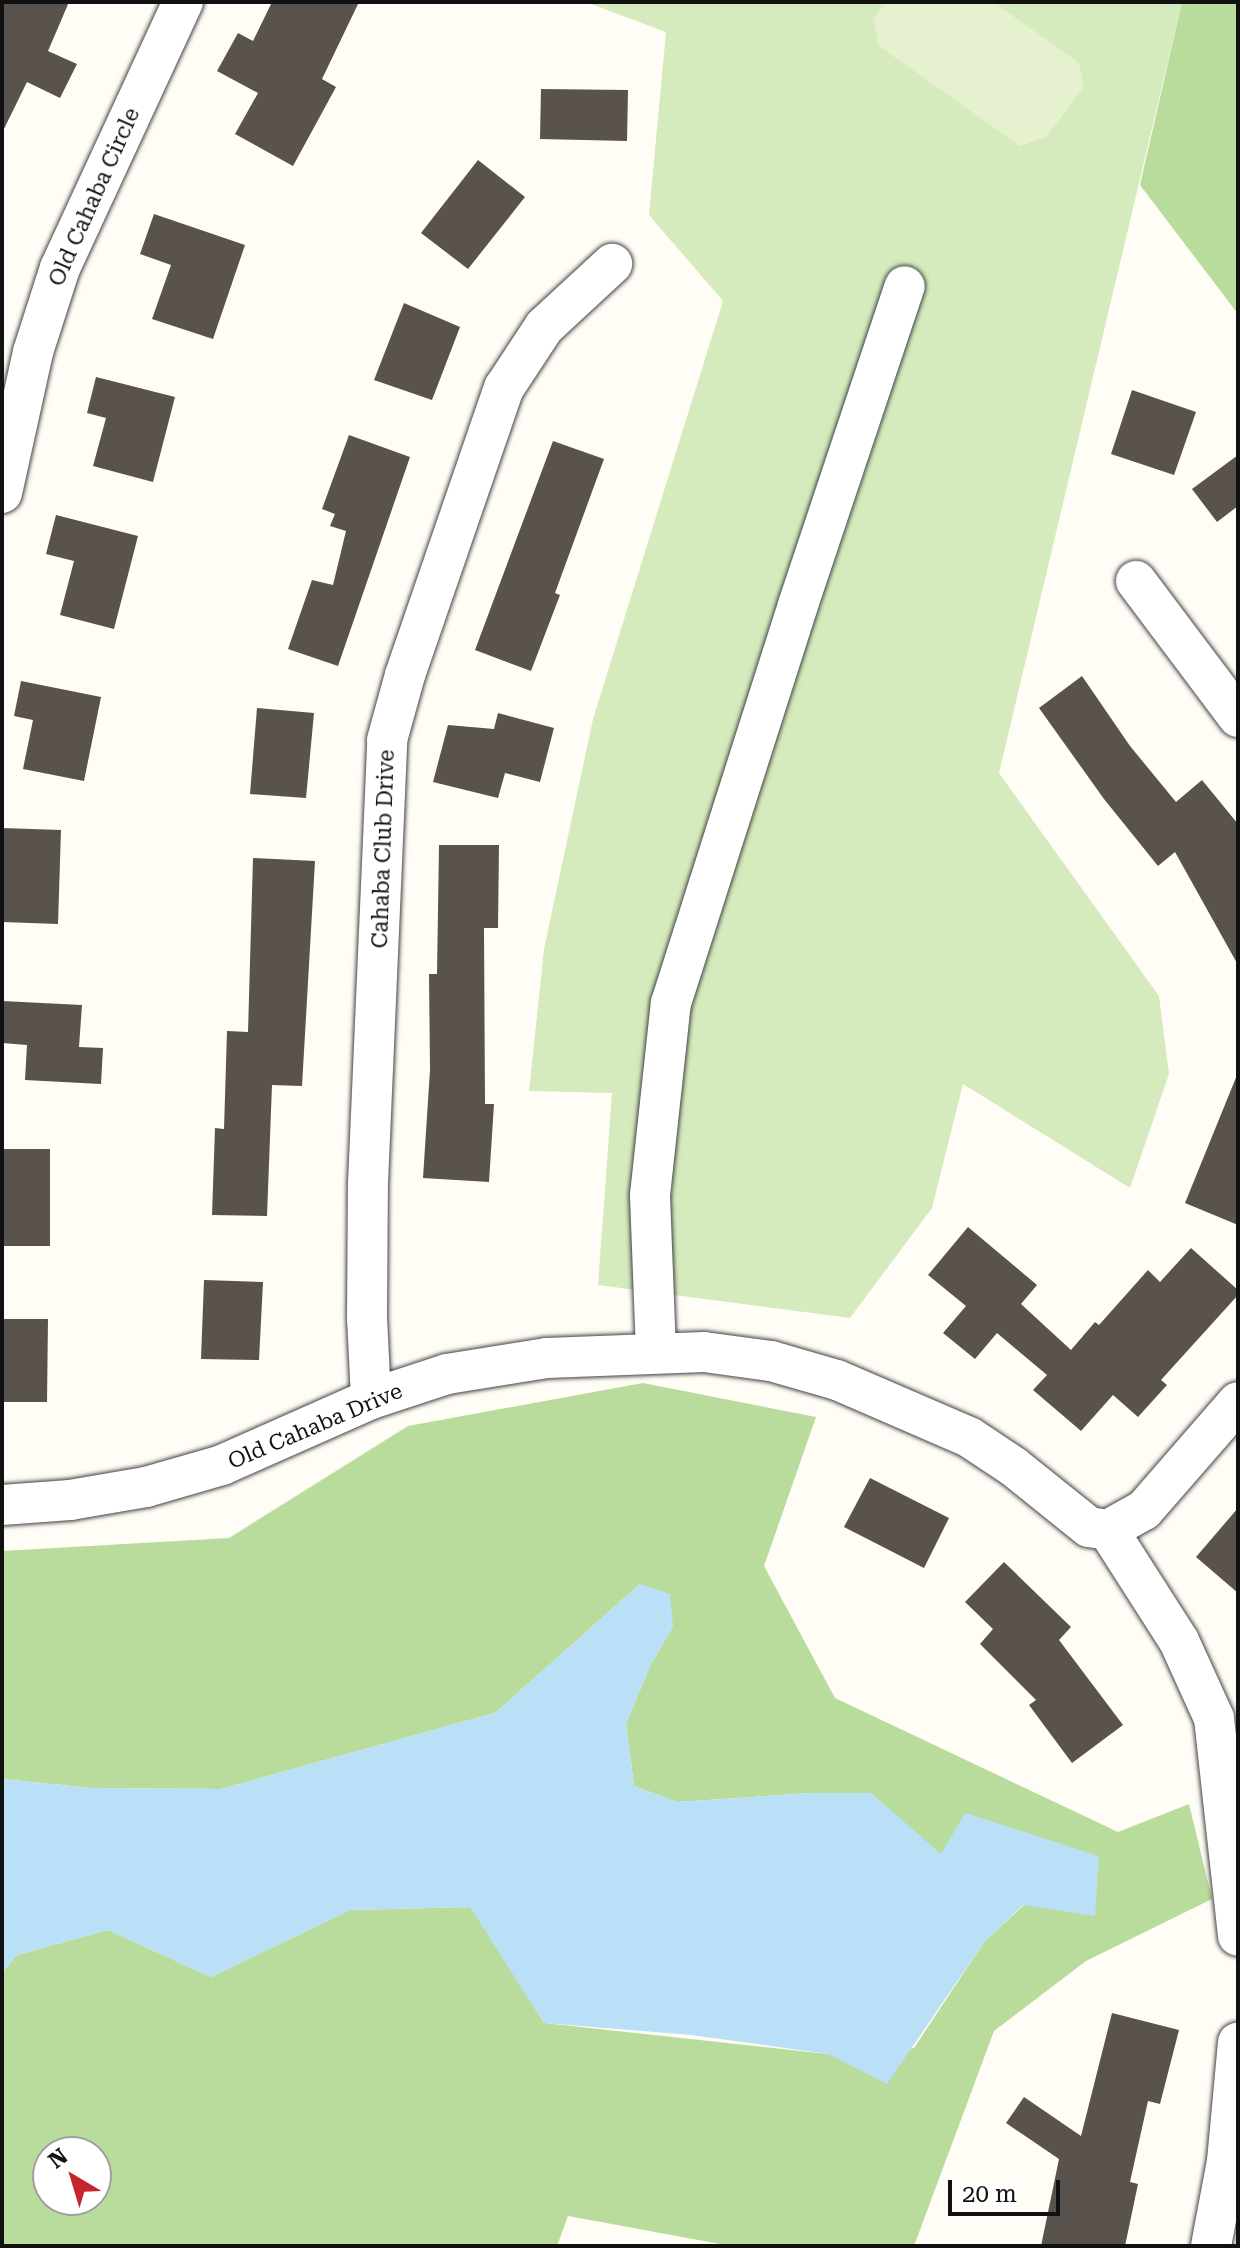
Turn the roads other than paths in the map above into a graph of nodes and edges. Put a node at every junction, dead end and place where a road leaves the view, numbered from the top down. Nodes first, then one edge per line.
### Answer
1 (183, 2) edge
2 (612, 264) dead end
3 (905, 286) dead end
4 (2, 493) edge
5 (1136, 581) dead end
6 (1238, 717) edge
7 (656, 1352) junction
8 (371, 1399) junction
9 (1238, 1402) edge
10 (2, 1505) edge
11 (1108, 1530) junction
12 (1238, 1936) edge
13 (1238, 2043) edge
14 (1222, 2231) edge

1 - 4 street, Old Cahaba Circle
2 - 8 street, Cahaba Club Drive
3 - 7 street
5 - 6 street
7 - 8 street, Old Cahaba Drive
7 - 11 street, Old Cahaba Drive
8 - 10 street, Old Cahaba Drive
9 - 11 street
11 - 12 street
13 - 14 street

